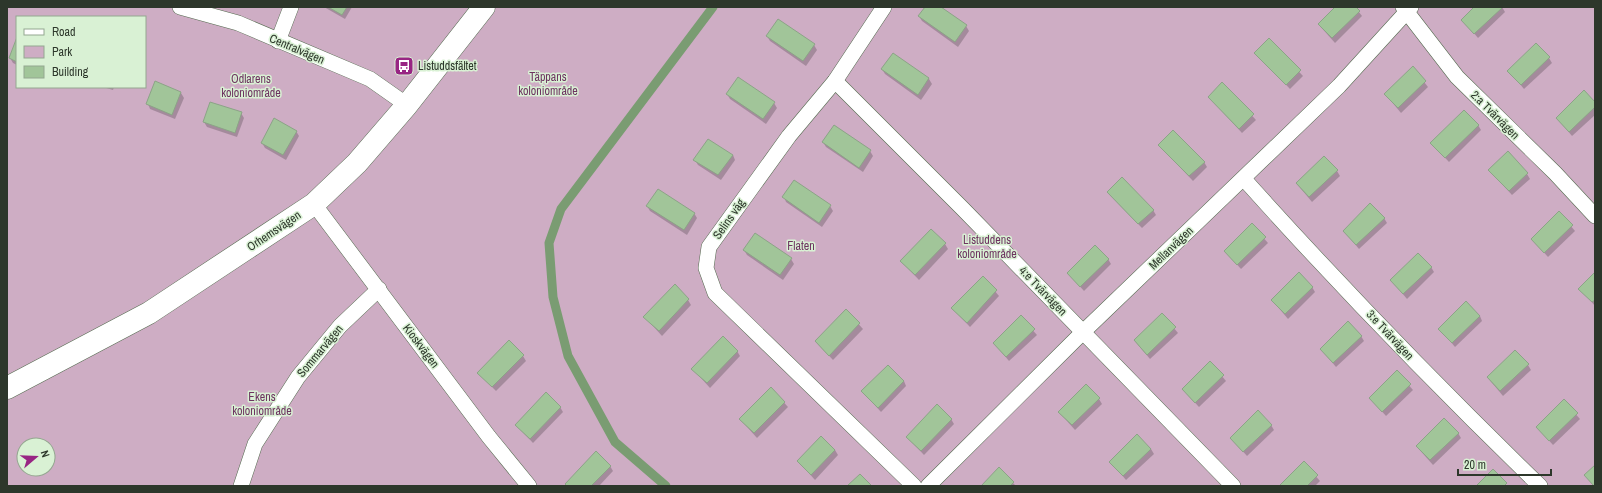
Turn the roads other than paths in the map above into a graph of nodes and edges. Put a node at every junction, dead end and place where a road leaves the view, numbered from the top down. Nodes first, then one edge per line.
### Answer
1 (180, 7) edge
2 (291, 7) edge
3 (484, 7) edge
4 (884, 7) edge
5 (1407, 8) edge
6 (278, 41) junction
7 (835, 81) junction
8 (407, 105) junction
9 (1244, 179) junction
10 (314, 204) junction
11 (1595, 216) edge
12 (379, 289) junction
13 (1083, 332) junction
14 (7, 388) edge
15 (241, 486) edge
16 (529, 486) edge
17 (914, 486) edge
18 (928, 486) edge
19 (1233, 486) edge
20 (1540, 486) edge

1 - 6 lane, Centralvägen
2 - 6 lane
3 - 8 street, Orhemsvägen
4 - 7 lane, Selins väg
5 - 9 lane, Mellanvägen
5 - 11 lane, 2:a Tvärvägen
6 - 8 lane, Centralvägen
7 - 13 lane, 4:e Tvärvägen
7 - 17 lane, Selins väg
8 - 10 street, Orhemsvägen
9 - 13 lane, Mellanvägen
9 - 20 lane, 3:e Tvärvägen
10 - 12 lane, Kioskvägen
10 - 14 street, Orhemsvägen
12 - 15 lane, Sommarvägen
12 - 16 lane, Kioskvägen
13 - 18 lane, Mellanvägen
13 - 19 lane, 4:e Tvärvägen

